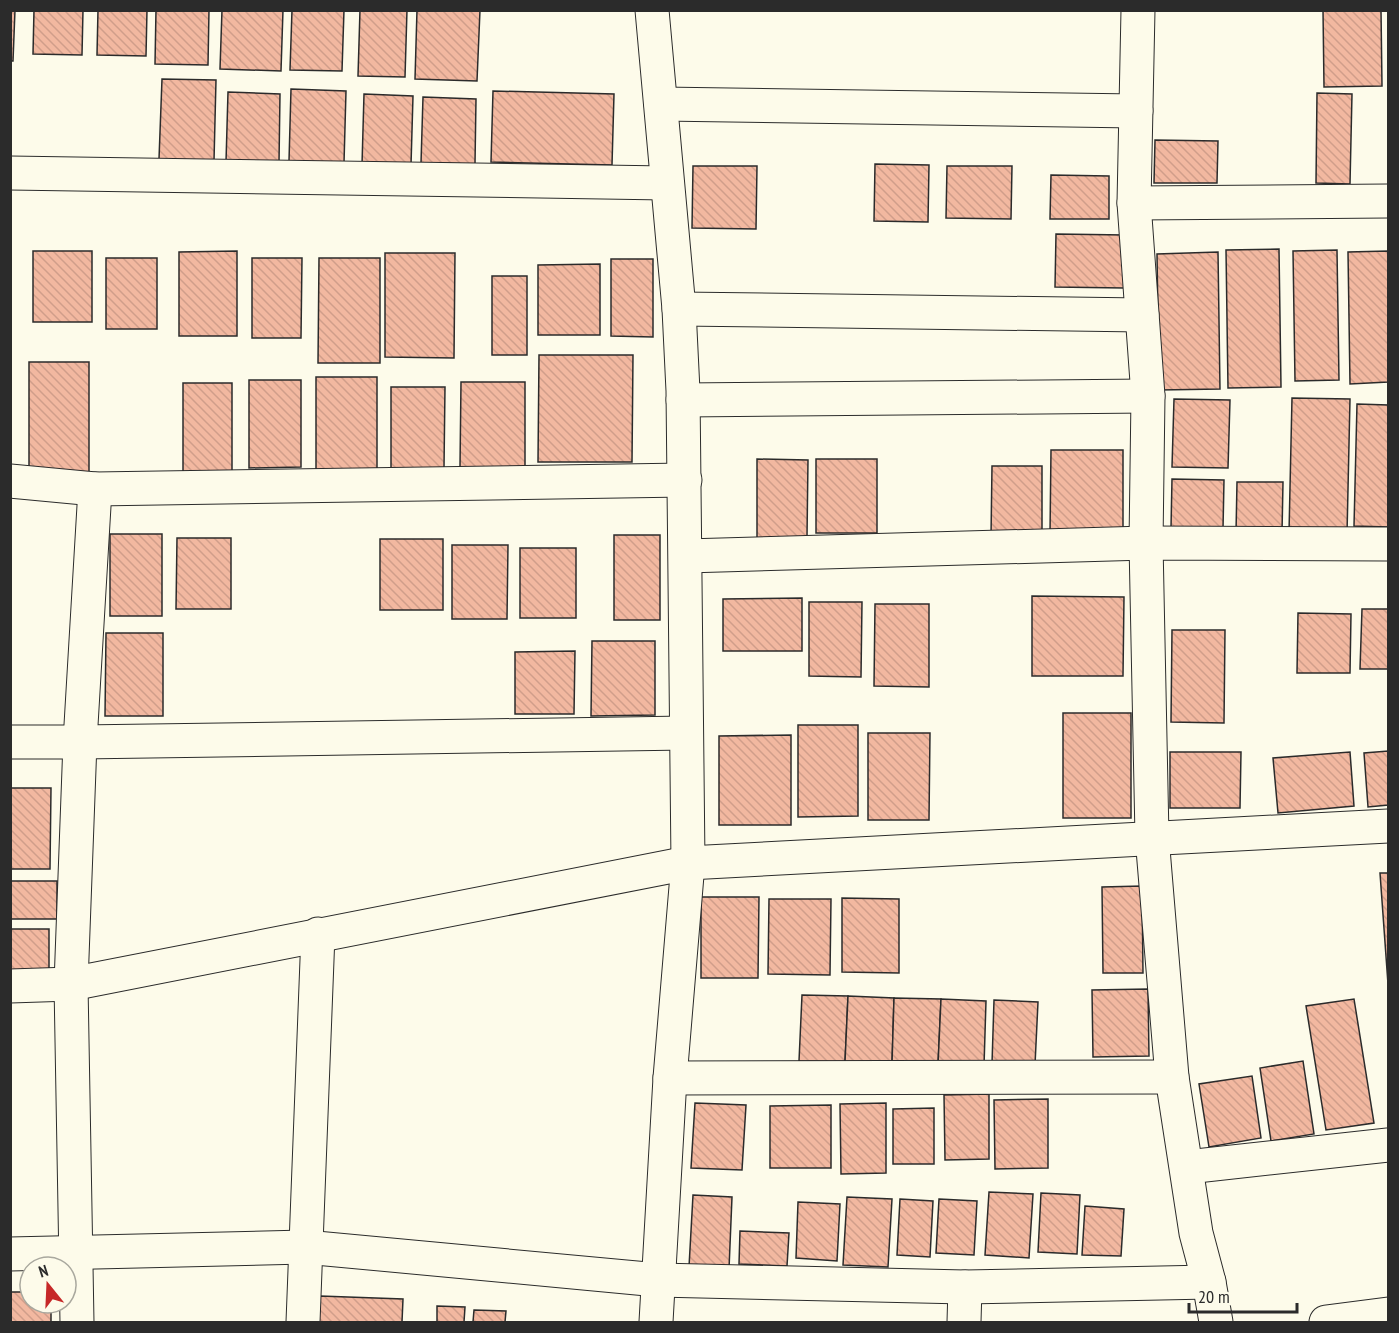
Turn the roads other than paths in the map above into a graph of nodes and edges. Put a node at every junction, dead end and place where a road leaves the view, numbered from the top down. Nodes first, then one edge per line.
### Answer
1 (652, 10) edge
2 (1138, 10) edge
3 (661, 104) junction
4 (1136, 111) junction
5 (10, 173) edge
6 (666, 183) junction
7 (1389, 201) edge
8 (1134, 203) junction
9 (679, 309) junction
10 (1142, 315) junction
11 (1148, 396) junction
12 (683, 400) junction
13 (684, 480) junction
14 (10, 481) edge
15 (95, 489) junction
16 (1146, 543) junction
17 (1389, 543) edge
18 (686, 556) junction
19 (686, 733) junction
20 (10, 741) edge
21 (80, 742) junction
22 (1389, 826) edge
23 (1152, 837) junction
24 (688, 863) junction
25 (318, 934) junction
26 (71, 984) junction
27 (10, 986) edge
28 (1172, 1077) junction
29 (670, 1078) junction
30 (1389, 1145) edge
31 (1186, 1167) junction
32 (305, 1247) junction
33 (10, 1254) edge
34 (77, 1254) junction
35 (658, 1280) junction
36 (1209, 1282) junction
37 (965, 1287) junction
38 (1389, 1314) edge
39 (77, 1323) edge
40 (303, 1323) edge
41 (656, 1323) edge
42 (964, 1323) edge
43 (1216, 1323) edge
44 (1326, 1323) edge

1 - 3 street
2 - 4 street
3 - 4 street
3 - 6 street
4 - 8 street
5 - 6 street
6 - 9 street
7 - 8 street
8 - 10 street
9 - 10 street
9 - 12 street
10 - 11 street
11 - 12 street
11 - 16 street
12 - 13 street
13 - 15 street
13 - 18 street
14 - 15 street
15 - 21 street
16 - 17 street
16 - 18 street
16 - 23 street
18 - 19 street
19 - 21 street
19 - 24 street
20 - 21 street
21 - 26 street
22 - 23 street
23 - 24 street
23 - 28 street
24 - 25 street
24 - 29 street
25 - 26 street
25 - 32 street
26 - 27 street
26 - 34 street
28 - 29 street
28 - 31 street
29 - 35 street
30 - 31 street
31 - 36 street
32 - 34 street
32 - 35 street
32 - 40 street
33 - 34 street
34 - 39 street
35 - 37 street
35 - 41 street
36 - 37 street
36 - 43 street
37 - 42 street
38 - 44 street

